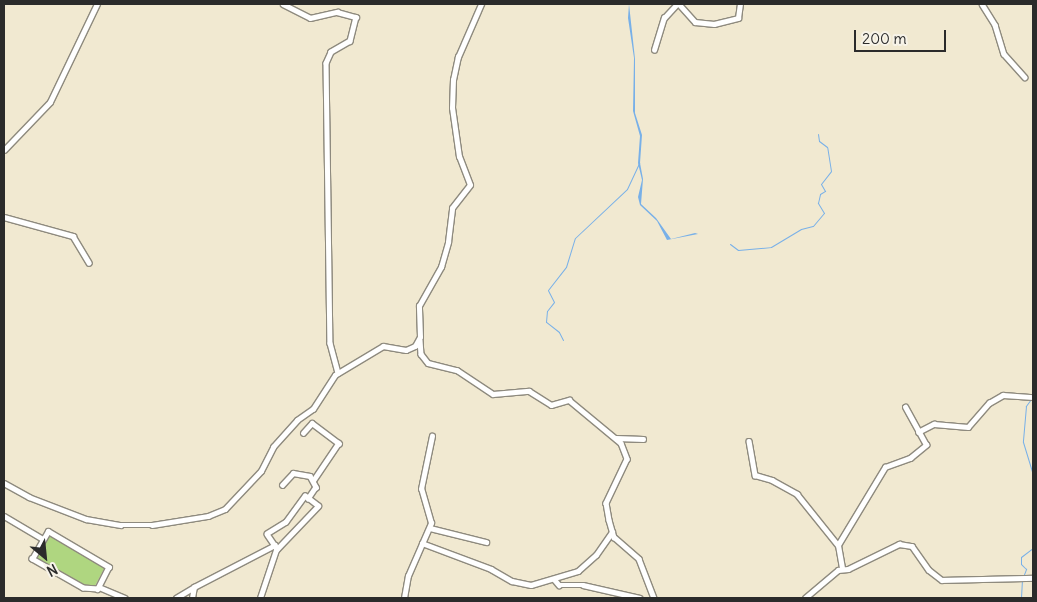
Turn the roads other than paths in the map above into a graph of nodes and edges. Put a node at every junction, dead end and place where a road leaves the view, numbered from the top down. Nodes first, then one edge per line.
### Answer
1 (97, 4) edge
2 (283, 4) edge
3 (481, 4) edge
4 (678, 4) edge
5 (740, 4) edge
6 (982, 4) edge
7 (654, 50) dead end
8 (1025, 77) dead end
9 (4, 150) edge
10 (4, 217) edge
11 (89, 263) dead end
12 (420, 339) junction
13 (338, 373) junction
14 (1033, 397) edge
15 (905, 407) dead end
16 (918, 432) junction
17 (304, 433) dead end
18 (432, 436) dead end
19 (615, 438) junction
20 (642, 439) dead end
21 (749, 441) dead end
22 (314, 480) junction
23 (4, 483) edge
24 (282, 485) dead end
25 (308, 499) junction
26 (4, 516) edge
27 (430, 528) junction
28 (612, 532) junction
29 (43, 539) junction
30 (486, 542) dead end
31 (422, 543) junction
32 (838, 546) junction
33 (276, 547) junction
34 (842, 568) junction
35 (1033, 578) edge
36 (554, 579) junction
37 (99, 587) junction
38 (194, 587) junction
39 (125, 598) edge
40 (176, 598) edge
41 (186, 598) edge
42 (192, 598) edge
43 (260, 598) edge
44 (404, 598) edge
45 (640, 598) edge
46 (654, 598) edge
47 (805, 598) edge

1 - 9 street
2 - 13 street
3 - 12 street
4 - 5 street
4 - 7 street
6 - 8 street
10 - 11 street
12 - 13 street
12 - 19 street
13 - 23 street
14 - 16 street
15 - 16 street
16 - 32 street
17 - 22 street
18 - 27 street
19 - 20 street
19 - 28 street
21 - 32 street
22 - 24 street
22 - 25 street
25 - 33 street
25 - 33 street
26 - 29 street
27 - 30 street
27 - 31 street
28 - 36 street
28 - 46 street
29 - 37 street
29 - 37 street
31 - 36 street
31 - 44 street
32 - 34 street
33 - 38 street
33 - 43 street
34 - 35 street
34 - 47 street
36 - 45 street
37 - 39 street
38 - 40 street
38 - 42 street
40 - 41 street

